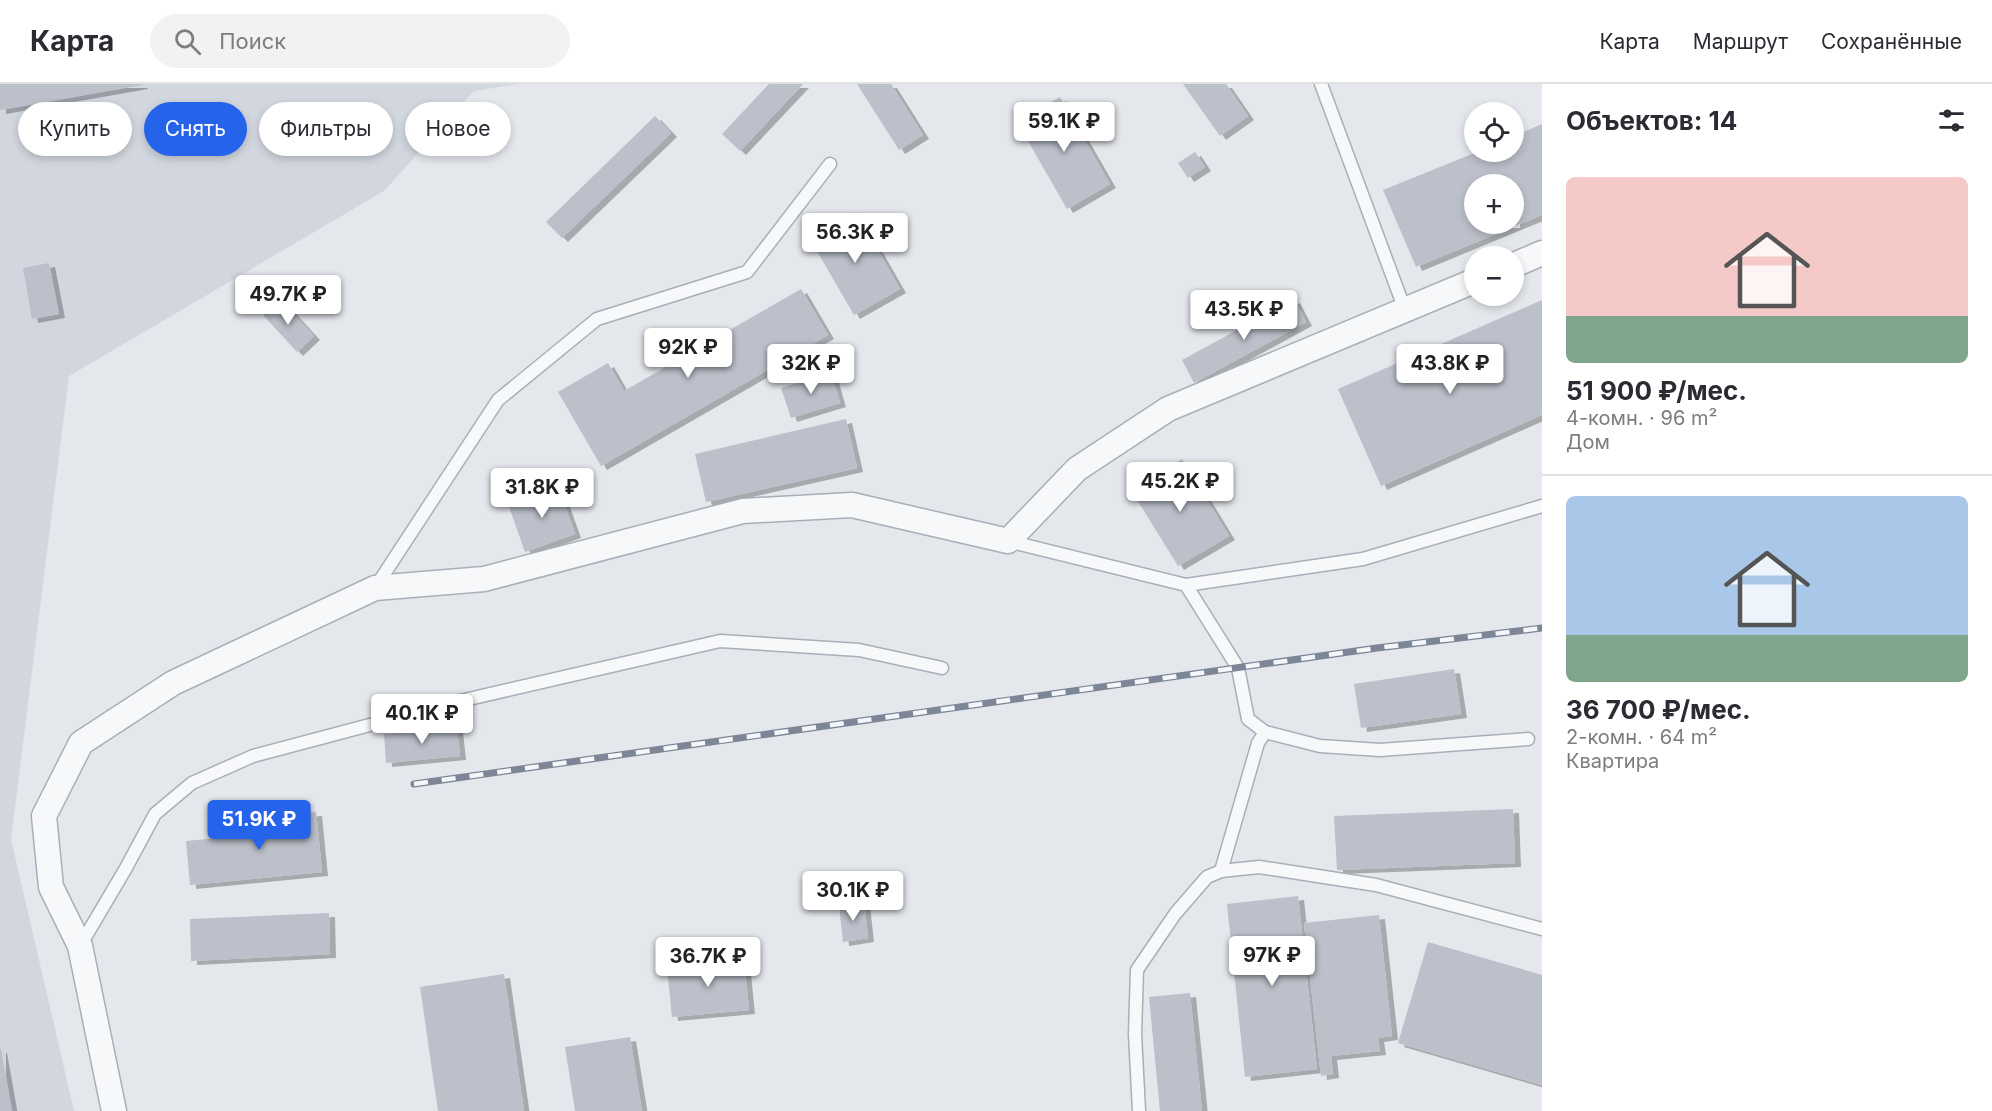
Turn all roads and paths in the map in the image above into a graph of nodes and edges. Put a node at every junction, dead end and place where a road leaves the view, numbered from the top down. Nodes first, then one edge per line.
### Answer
1 (1321, 84) edge
2 (830, 164) dead end
3 (1542, 253) edge
4 (1524, 261) edge
5 (1464, 285) edge
6 (1405, 310) junction
7 (1542, 506) edge
8 (1008, 541) junction
9 (1186, 585) junction
10 (375, 588) junction
11 (942, 668) dead end
12 (1265, 732) junction
13 (1528, 739) dead end
14 (1221, 871) junction
15 (1542, 929) edge
16 (80, 946) junction
17 (114, 1111) edge
18 (1139, 1111) edge

1 - 6 lane
2 - 10 lane
3 - 4 street
5 - 6 street
6 - 8 street
7 - 9 lane
8 - 9 lane
8 - 10 street
9 - 12 lane
10 - 16 street
11 - 16 lane
12 - 13 lane
12 - 14 lane
14 - 15 lane
14 - 18 lane
16 - 17 street

